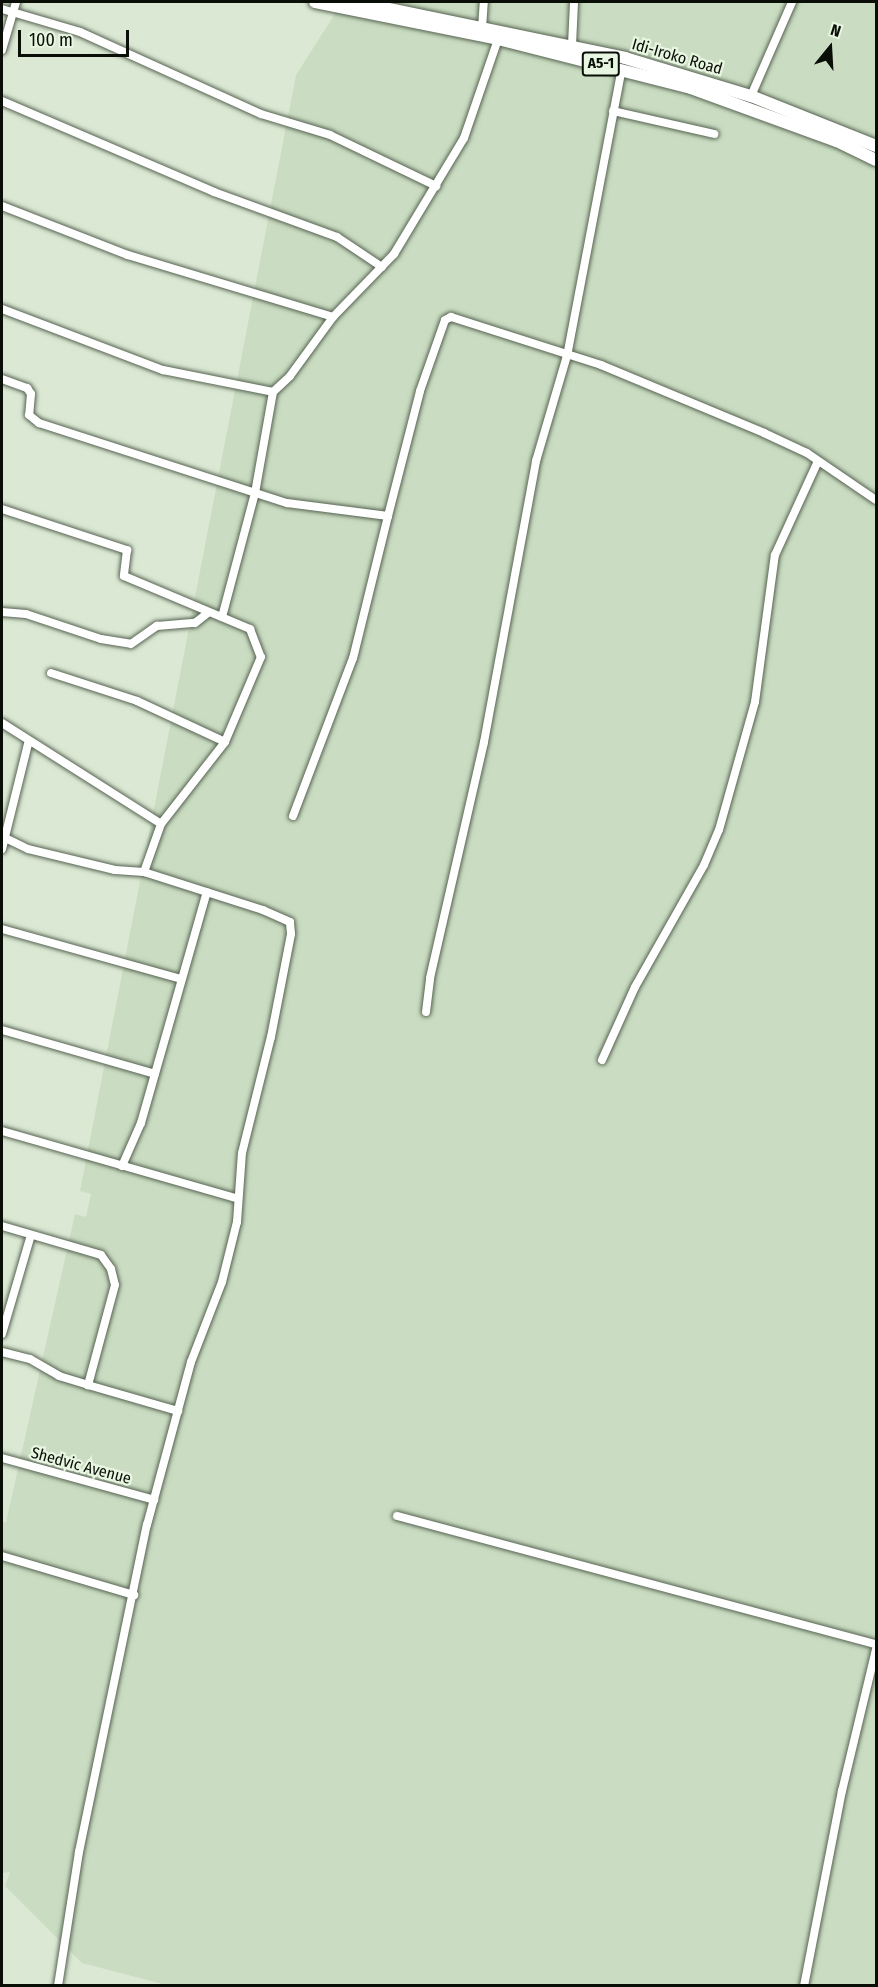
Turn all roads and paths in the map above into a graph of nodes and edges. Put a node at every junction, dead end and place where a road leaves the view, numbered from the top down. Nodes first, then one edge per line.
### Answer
1 (16, 2) edge
2 (315, 2) edge
3 (355, 2) edge
4 (484, 2) edge
5 (574, 2) edge
6 (792, 2) edge
7 (2, 9) edge
8 (13, 11) junction
9 (482, 28) junction
10 (498, 39) junction
11 (572, 45) junction
12 (2, 50) edge
13 (622, 69) junction
14 (750, 96) junction
15 (2, 100) edge
16 (613, 111) junction
17 (714, 134) dead end
18 (876, 146) edge
19 (876, 160) edge
20 (436, 186) junction
21 (2, 206) edge
22 (382, 267) junction
23 (2, 309) edge
24 (333, 317) junction
25 (567, 356) junction
26 (2, 379) edge
27 (273, 392) junction
28 (818, 461) junction
29 (255, 493) junction
30 (876, 500) edge
31 (2, 508) edge
32 (388, 516) junction
33 (2, 612) edge
34 (208, 613) junction
35 (222, 617) junction
36 (51, 673) dead end
37 (2, 723) edge
38 (29, 740) junction
39 (225, 742) junction
40 (293, 816) dead end
41 (161, 824) junction
42 (5, 838) junction
43 (2, 849) edge
44 (144, 872) junction
45 (207, 892) junction
46 (2, 929) edge
47 (181, 979) junction
48 (426, 1012) dead end
49 (2, 1030) edge
50 (602, 1060) dead end
51 (155, 1074) junction
52 (2, 1131) edge
53 (122, 1166) junction
54 (236, 1198) junction
55 (2, 1226) edge
56 (31, 1235) junction
57 (2, 1334) edge
58 (2, 1352) edge
59 (88, 1385) junction
60 (178, 1411) junction
61 (2, 1458) edge
62 (154, 1500) junction
63 (397, 1516) dead end
64 (2, 1556) edge
65 (134, 1595) junction
66 (876, 1644) edge
67 (876, 1650) edge
68 (58, 1986) edge
69 (804, 1986) edge

1 - 8 street
2 - 10 highway, A5-1
3 - 9 highway, Idi-Iroko Road / A5-1
4 - 9 street
5 - 11 street
6 - 14 street
7 - 8 street
8 - 12 street
8 - 20 street
9 - 11 highway, Idi-Iroko Road / A5-1
10 - 13 highway, A5-1
10 - 20 street
11 - 14 highway, Idi-Iroko Road / A5-1
13 - 16 street
13 - 19 highway, A5-1
14 - 18 highway, Idi-Iroko Road / A5-1
15 - 22 street
16 - 17 street
16 - 25 street
20 - 22 street
21 - 24 street
22 - 24 street
23 - 27 street
24 - 27 street
25 - 28 street
25 - 32 street
25 - 48 street
26 - 29 street
27 - 29 street
28 - 30 street
28 - 50 street
29 - 32 street
29 - 35 street
31 - 34 street
32 - 40 street
33 - 34 street
34 - 35 street
35 - 39 street
36 - 39 street
37 - 38 street
38 - 41 street
38 - 42 street
39 - 41 street
41 - 44 street
42 - 43 street
42 - 44 street
44 - 45 street
45 - 47 street
45 - 54 street
46 - 47 street
47 - 51 street
49 - 51 street
51 - 53 street
52 - 53 street
53 - 54 street
54 - 60 street
55 - 56 street
56 - 57 street
56 - 59 street
58 - 59 street
59 - 60 street
60 - 62 street
61 - 62 street, Shedvic Avenue
62 - 65 street
63 - 66 street
64 - 65 street
65 - 68 street
67 - 69 street

